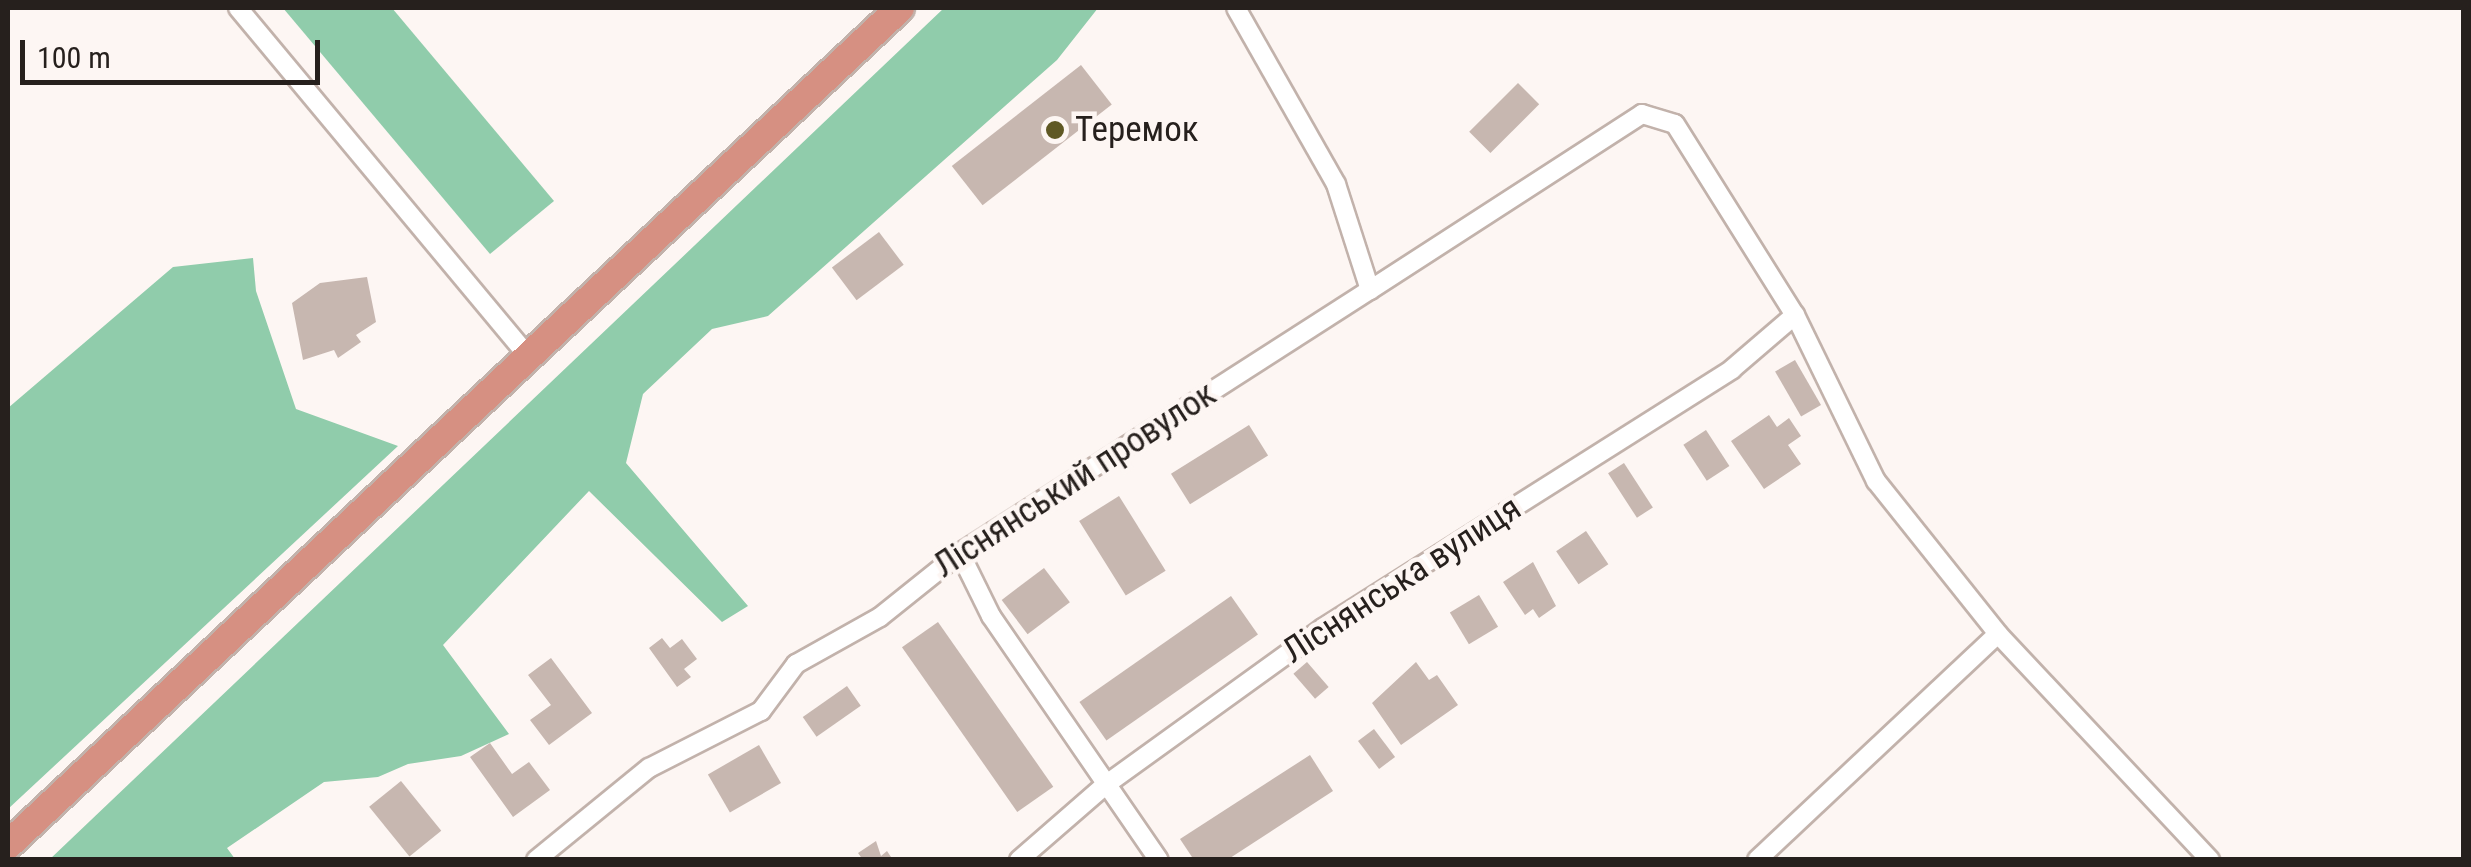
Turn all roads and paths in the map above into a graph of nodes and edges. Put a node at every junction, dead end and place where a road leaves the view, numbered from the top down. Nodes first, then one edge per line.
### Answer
1 (238, 8) edge
2 (900, 8) edge
3 (1236, 8) edge
4 (1370, 290) junction
5 (1795, 315) junction
6 (529, 357) junction
7 (960, 554) junction
8 (1998, 634) junction
9 (1104, 786) junction
10 (8, 845) edge
11 (536, 860) edge
12 (1019, 860) edge
13 (1159, 860) edge
14 (1757, 860) edge
15 (2210, 860) edge

1 - 6 street
2 - 6 highway
3 - 4 street
4 - 5 street, Ліснянський провулок
4 - 7 street, Ліснянський провулок
5 - 8 street
5 - 9 street, Ліснянська вулиця
6 - 10 highway
7 - 9 street
7 - 11 street, Ліснянський провулок
8 - 14 street
8 - 15 street
9 - 12 street, Ліснянська вулиця
9 - 13 street

